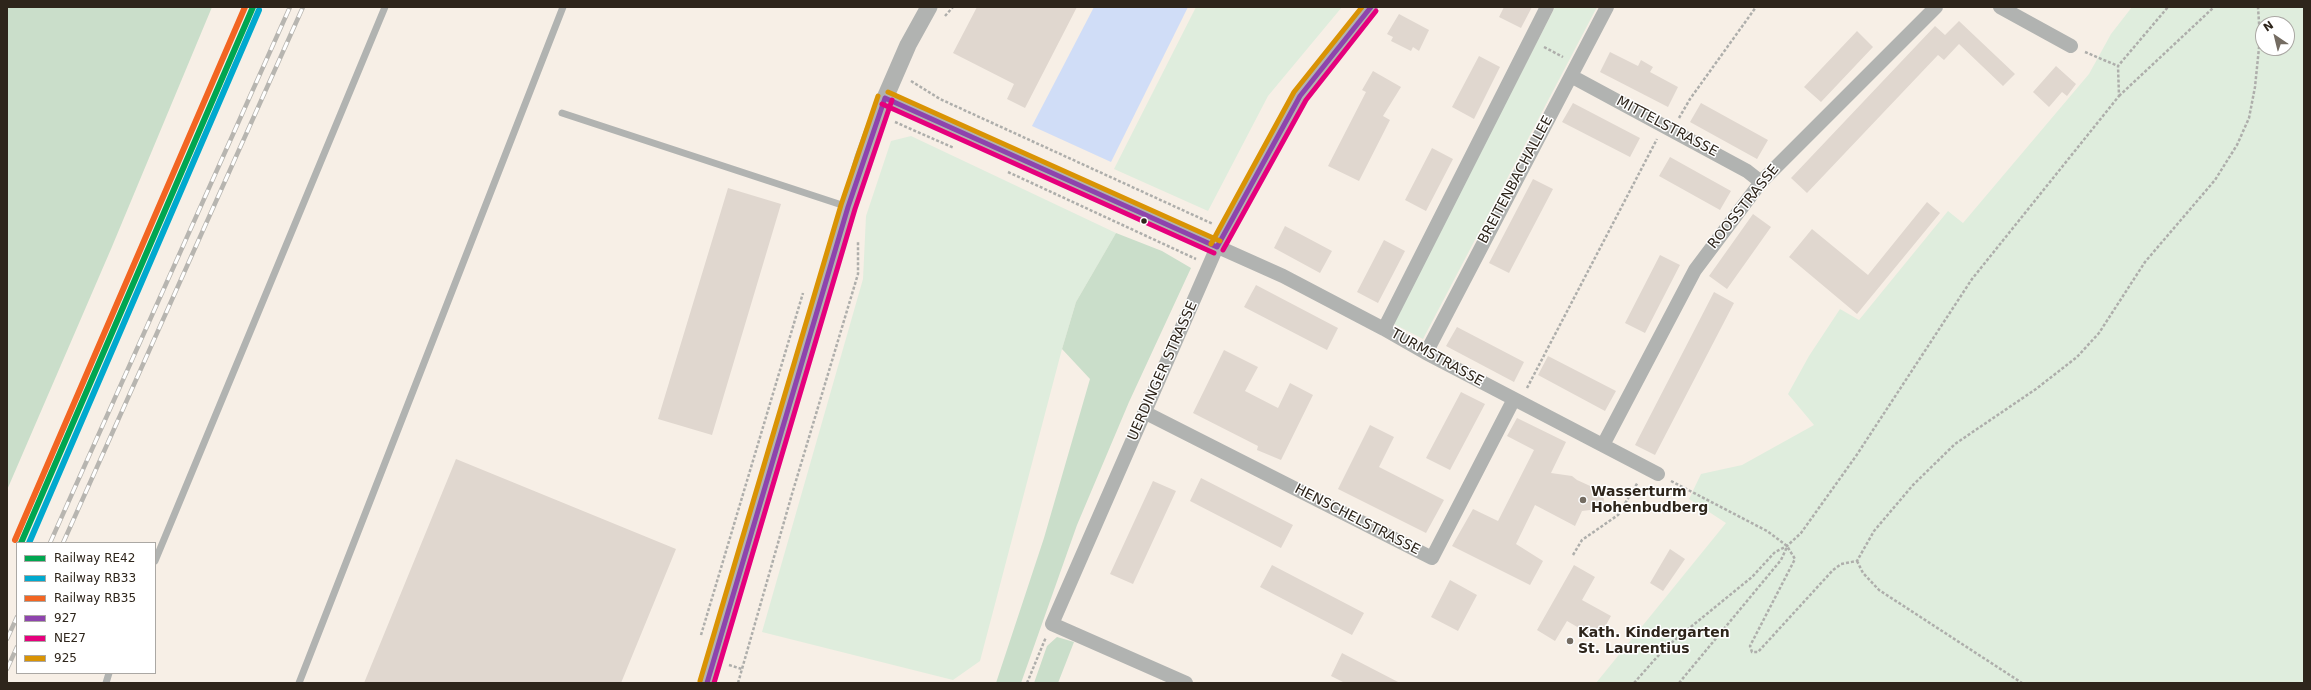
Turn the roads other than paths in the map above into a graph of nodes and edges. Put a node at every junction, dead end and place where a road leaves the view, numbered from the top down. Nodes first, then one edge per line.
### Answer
1 (385, 7) edge
2 (563, 7) edge
3 (929, 7) edge
4 (1371, 7) edge
5 (1547, 7) edge
6 (1607, 7) edge
7 (1936, 7) edge
8 (2000, 7) edge
9 (2071, 46) road end
10 (1574, 70) junction
11 (892, 101) junction
12 (562, 113) dead end
13 (1761, 182) junction
14 (848, 207) junction
15 (1217, 247) junction
16 (1384, 329) junction
17 (1426, 353) junction
18 (1517, 400) junction
19 (1144, 412) junction
20 (1603, 444) junction
21 (1653, 471) road end
22 (156, 559) edge
23 (300, 683) edge
24 (707, 683) edge
25 (1186, 683) edge

1 - 22 lane
2 - 23 lane
3 - 11 street
4 - 15 street, UERDINGER STRASSE
5 - 16 street
6 - 10 street, BREITENBACHALLEE
7 - 13 street, ROOSSTRASSE
8 - 9 street
10 - 13 street, MITTELSTRASSE
10 - 17 street, BREITENBACHALLEE
11 - 14 street
11 - 15 street, TURMSTRASSE
12 - 14 lane
13 - 20 street, ROOSSTRASSE
14 - 24 street
15 - 16 street, TURMSTRASSE
15 - 19 street, UERDINGER STRASSE
16 - 17 street, TURMSTRASSE
17 - 18 street, TURMSTRASSE
18 - 19 street, HENSCHELSTRASSE
18 - 20 street, TURMSTRASSE
19 - 25 street, UERDINGER STRASSE
20 - 21 street, TURMSTRASSE

